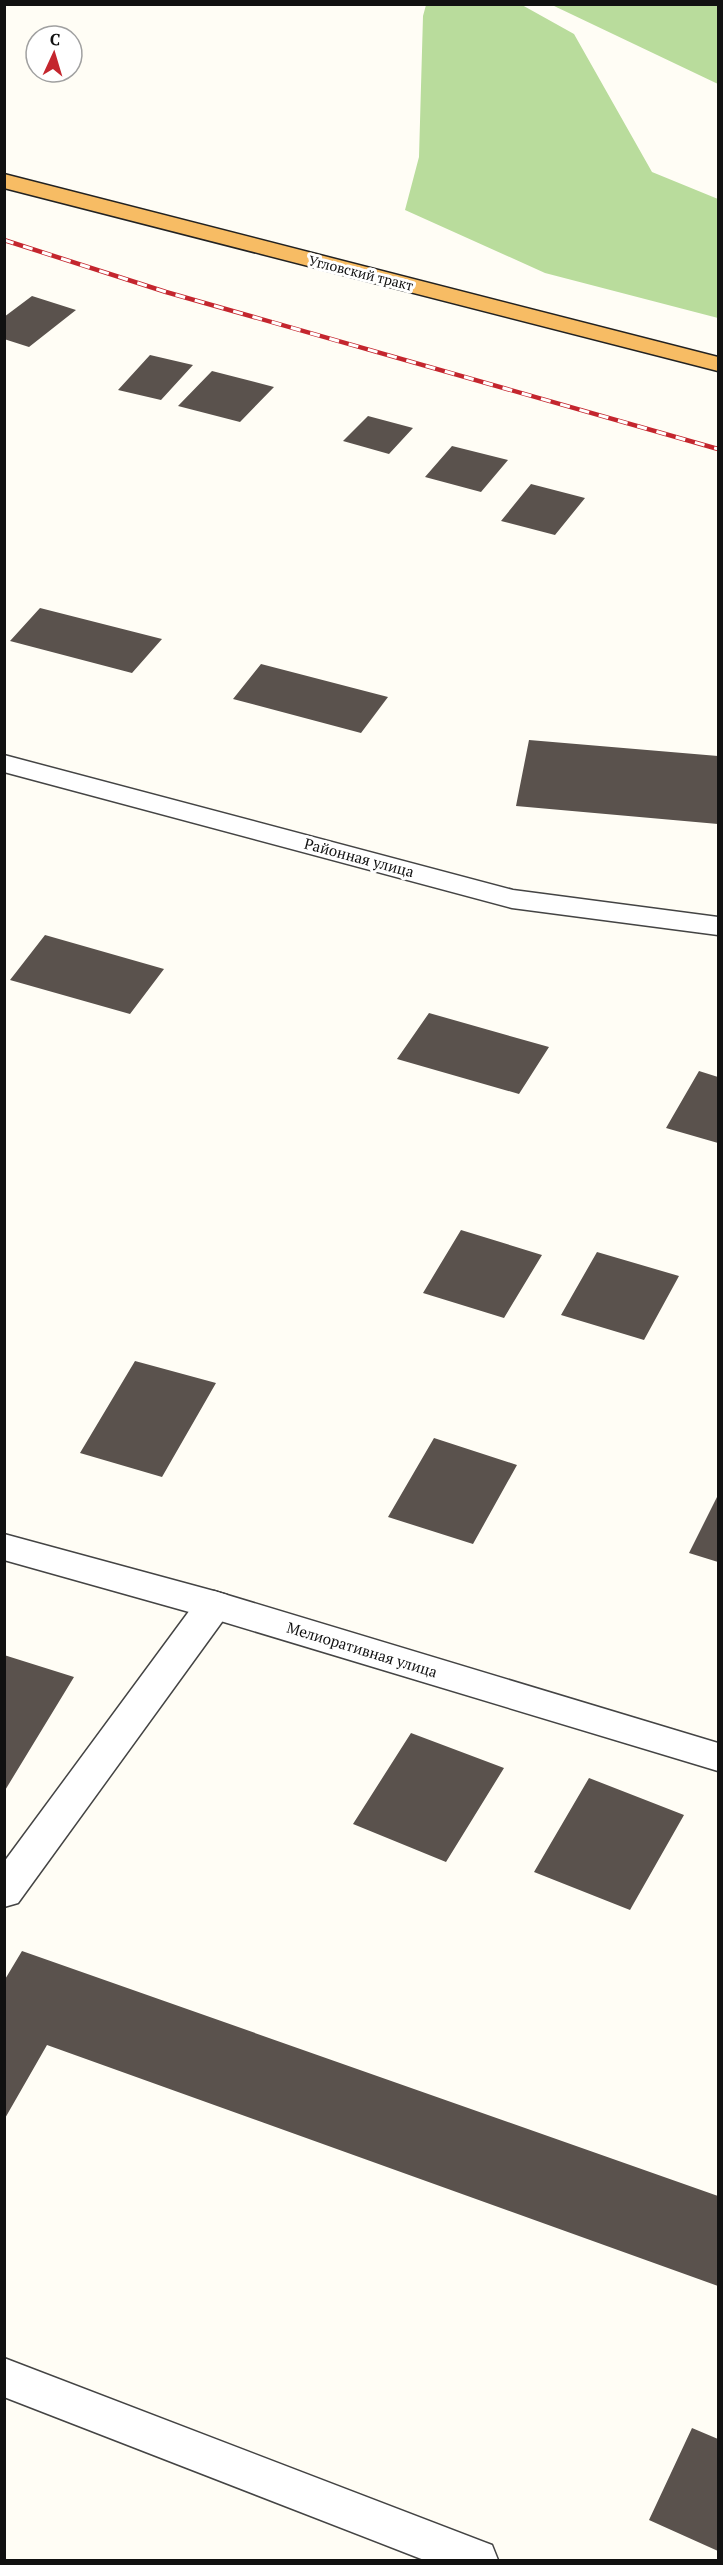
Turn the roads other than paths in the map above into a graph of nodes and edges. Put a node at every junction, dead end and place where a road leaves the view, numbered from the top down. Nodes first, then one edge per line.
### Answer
1 (4, 181) edge
2 (718, 364) edge
3 (4, 763) edge
4 (718, 926) edge
5 (4, 1546) edge
6 (214, 1605) junction
7 (718, 1757) edge
8 (4, 1892) edge
9 (4, 2377) edge
10 (476, 2560) edge

1 - 2 highway, Угловский тракт
3 - 4 street, Районная улица
5 - 6 street, Мелиоративная улица
6 - 7 street, Мелиоративная улица
6 - 8 street
9 - 10 street

